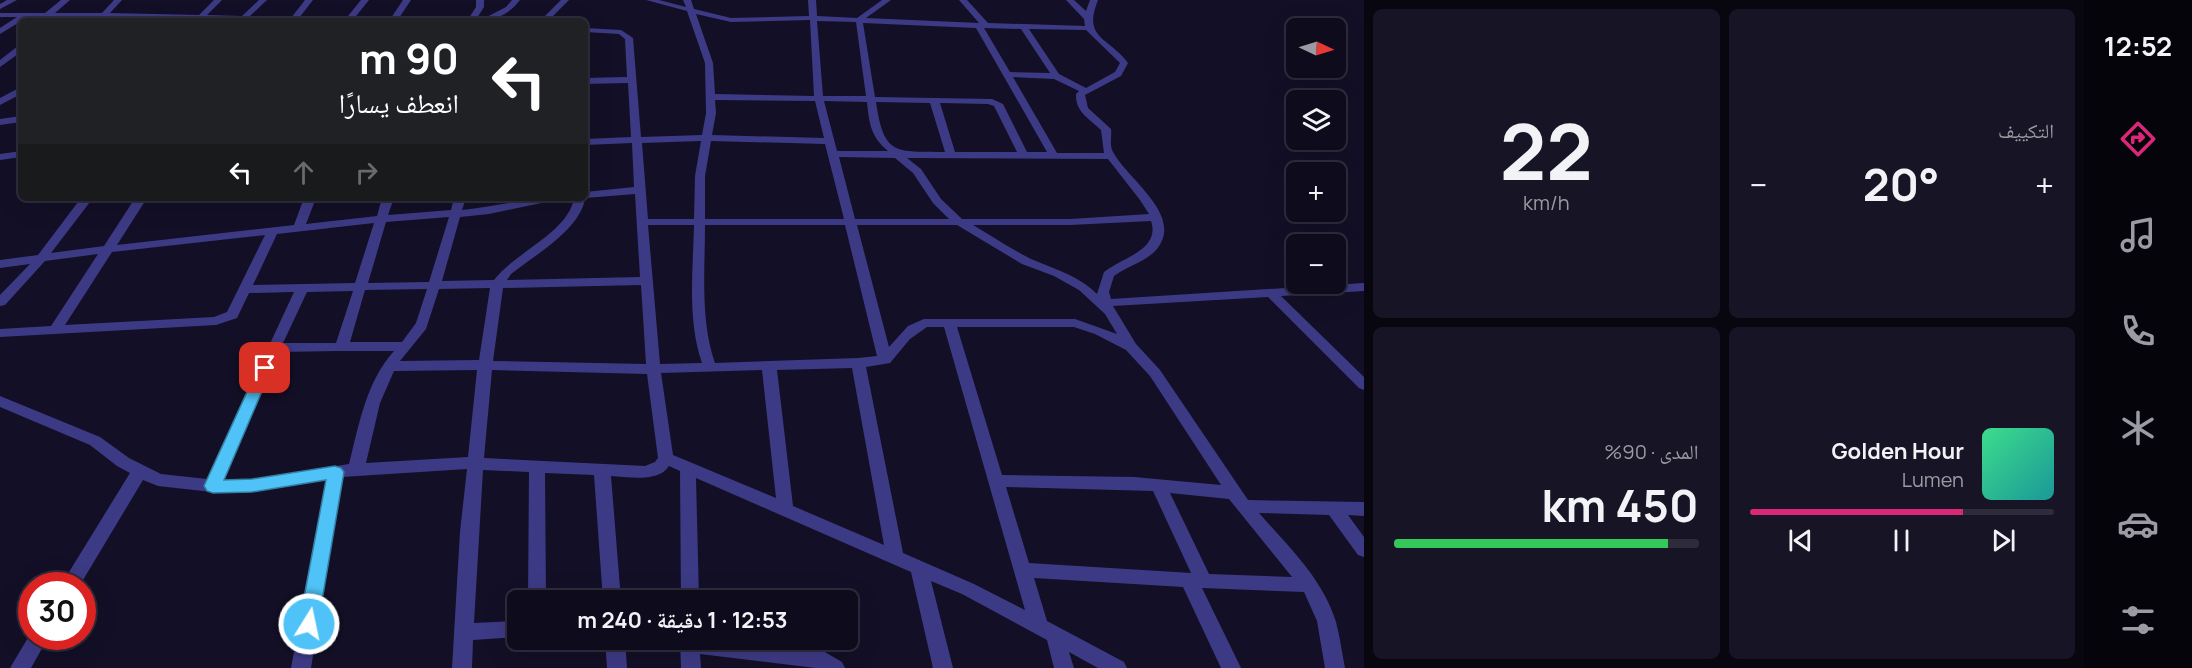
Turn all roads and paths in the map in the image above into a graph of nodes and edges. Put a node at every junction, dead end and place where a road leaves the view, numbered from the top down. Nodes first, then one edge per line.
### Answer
1 (13, 0) edge
2 (66, 0) edge
3 (118, 0) edge
4 (218, 0) edge
5 (263, 0) edge
6 (309, 0) edge
7 (365, 0) edge
8 (407, 0) edge
9 (480, 0) edge
10 (516, 0) edge
11 (565, 0) edge
12 (650, 0) edge
13 (812, 0) edge
14 (887, 0) edge
15 (963, 0) edge
16 (1070, 0) edge
17 (1094, 0) edge
18 (688, 6) edge
19 (0, 7) edge
20 (0, 15) edge
21 (26, 15) junction
22 (83, 15) junction
23 (104, 15) junction
24 (46, 16) junction
25 (1087, 17) junction
26 (21, 18) edge
27 (74, 18) edge
28 (148, 18) edge
29 (200, 18) edge
30 (245, 18) edge
31 (294, 18) edge
32 (350, 18) edge
33 (395, 18) edge
34 (473, 18) edge
35 (490, 18) edge
36 (547, 18) edge
37 (813, 18) junction
38 (18, 20) edge
39 (859, 20) junction
40 (982, 26) junction
41 (1024, 27) junction
42 (1088, 28) junction
43 (588, 30) edge
44 (0, 32) edge
45 (18, 50) edge
46 (0, 64) edge
47 (1006, 74) junction
48 (1056, 76) junction
49 (632, 80) junction
50 (588, 81) edge
51 (1085, 91) junction
52 (18, 92) edge
53 (710, 97) junction
54 (819, 99) junction
55 (871, 100) junction
56 (934, 100) junction
57 (0, 102) edge
58 (18, 119) edge
59 (0, 122) edge
60 (706, 138) junction
61 (636, 141) junction
62 (830, 141) junction
63 (588, 142) edge
64 (18, 154) edge
65 (834, 154) junction
66 (899, 154) junction
67 (1023, 154) junction
68 (1053, 154) junction
69 (951, 155) junction
70 (1111, 156) junction
71 (0, 157) edge
72 (639, 190) junction
73 (588, 195) edge
74 (85, 201) edge
75 (139, 201) edge
76 (309, 201) edge
77 (387, 201) edge
78 (459, 201) edge
79 (525, 201) edge
80 (580, 201) edge
81 (507, 203) edge
82 (455, 212) junction
83 (1157, 217) junction
84 (382, 219) junction
85 (643, 222) junction
86 (699, 222) junction
87 (848, 222) junction
88 (959, 222) junction
89 (299, 228) junction
90 (272, 232) junction
91 (109, 249) junction
92 (41, 259) junction
93 (0, 264) edge
94 (647, 281) junction
95 (497, 285) junction
96 (435, 286) junction
97 (303, 287) junction
98 (361, 287) junction
99 (1364, 288) edge
100 (245, 289) junction
101 (1270, 292) junction
102 (0, 302) edge
103 (1107, 308) junction
104 (949, 323) junction
105 (55, 330) junction
106 (0, 333) edge
107 (403, 346) junction
108 (1131, 347) junction
109 (274, 348) junction
110 (341, 348) junction
111 (885, 360) junction
112 (858, 363) junction
113 (485, 365) junction
114 (389, 366) junction
115 (769, 366) junction
116 (710, 367) junction
117 (653, 369) junction
118 (1364, 385) edge
119 (0, 401) edge
120 (666, 458) junction
121 (477, 464) junction
122 (537, 467) junction
123 (688, 468) junction
124 (356, 469) junction
125 (602, 470) junction
126 (140, 471) junction
127 (335, 472) junction
128 (996, 481) junction
129 (213, 486) junction
130 (1158, 486) junction
131 (1239, 500) junction
132 (1334, 508) junction
133 (785, 509) junction
134 (1364, 509) edge
135 (1364, 550) edge
136 (895, 557) junction
137 (919, 567) junction
138 (1022, 570) junction
139 (78, 572) edge
140 (1197, 581) junction
141 (1309, 585) junction
142 (537, 590) edge
143 (611, 590) edge
144 (690, 590) edge
145 (507, 630) edge
146 (1047, 631) junction
147 (463, 632) junction
148 (31, 650) edge
149 (615, 650) edge
150 (690, 650) edge
151 (753, 650) edge
152 (20, 668) edge
153 (301, 668) edge
154 (462, 668) edge
155 (616, 668) edge
156 (691, 668) edge
157 (835, 668) edge
158 (943, 668) edge
159 (1064, 668) edge
160 (1118, 668) edge
161 (1231, 668) edge
162 (1335, 668) edge

1 - 19 street
2 - 24 street
3 - 23 street
4 - 29 street
5 - 30 street
6 - 31 street
7 - 32 street
8 - 33 street
9 - 34 street
10 - 35 street
11 - 36 street
12 - 18 street
13 - 37 street
14 - 39 street
15 - 40 street
16 - 25 street
17 - 25 street
18 - 37 street
18 - 53 street
20 - 21 street
21 - 24 street
21 - 26 street
22 - 23 street
22 - 24 street
22 - 27 street
23 - 28 street
25 - 42 street
37 - 39 street
37 - 54 street
38 - 44 street
39 - 40 street
39 - 55 street
40 - 41 street
40 - 47 street
41 - 42 street
41 - 48 street
42 - 51 street
43 - 49 street
45 - 46 street
47 - 48 street
47 - 68 street
48 - 51 street
49 - 50 street
49 - 61 street
51 - 70 street
52 - 57 street
53 - 54 street
53 - 60 street
54 - 55 street
54 - 62 street
55 - 56 street
55 - 66 street
56 - 67 street
56 - 69 street
58 - 59 street
60 - 61 street
60 - 62 street
60 - 86 street
61 - 63 street
61 - 72 street
62 - 65 street
64 - 71 street
65 - 66 street
65 - 87 street
66 - 69 street
66 - 88 street
67 - 68 street
67 - 69 street
68 - 70 street
70 - 83 street
72 - 73 street
72 - 85 street
74 - 92 street
75 - 91 street
76 - 89 street
77 - 84 street
78 - 82 street
79 - 81 street
80 - 95 street
81 - 82 street
82 - 84 street
82 - 96 street
83 - 88 street
83 - 103 street
84 - 89 street
84 - 98 street
85 - 86 street
85 - 94 street
86 - 87 street
86 - 116 street
87 - 88 street
87 - 111 street
88 - 103 street
89 - 90 street
90 - 91 street
90 - 100 street
91 - 92 street
91 - 105 street
92 - 93 street
92 - 102 street
94 - 95 street
94 - 117 street
95 - 96 street
95 - 113 street
96 - 98 street
96 - 107 street
97 - 98 street
97 - 100 street
97 - 109 street
98 - 110 street
99 - 101 street
100 - 105 street
101 - 103 street
101 - 118 street
103 - 108 street
104 - 108 street
104 - 111 street
104 - 128 street
105 - 106 street
107 - 110 street
107 - 114 street
108 - 131 street
109 - 110 street
109 - 129 street
111 - 112 street
112 - 115 street
112 - 136 street
113 - 114 street
113 - 117 street
113 - 121 street
114 - 124 street
115 - 116 street
115 - 133 street
116 - 117 street
117 - 120 street
119 - 126 street
120 - 123 street
120 - 125 street
121 - 122 street
121 - 124 street
121 - 147 street
122 - 125 street
122 - 142 street
123 - 133 street
123 - 144 street
124 - 127 street
125 - 143 street
126 - 129 street
126 - 139 street
127 - 129 street
127 - 153 street
128 - 130 street
128 - 138 street
130 - 131 street
130 - 140 street
131 - 132 street
131 - 141 street
132 - 134 street
132 - 135 street
133 - 136 street
136 - 137 street
137 - 146 street
137 - 158 street
138 - 140 street
138 - 146 street
140 - 141 street
140 - 161 street
141 - 162 street
145 - 147 street
146 - 159 street
146 - 160 street
147 - 154 street
148 - 152 street
149 - 155 street
150 - 156 street
151 - 157 street

